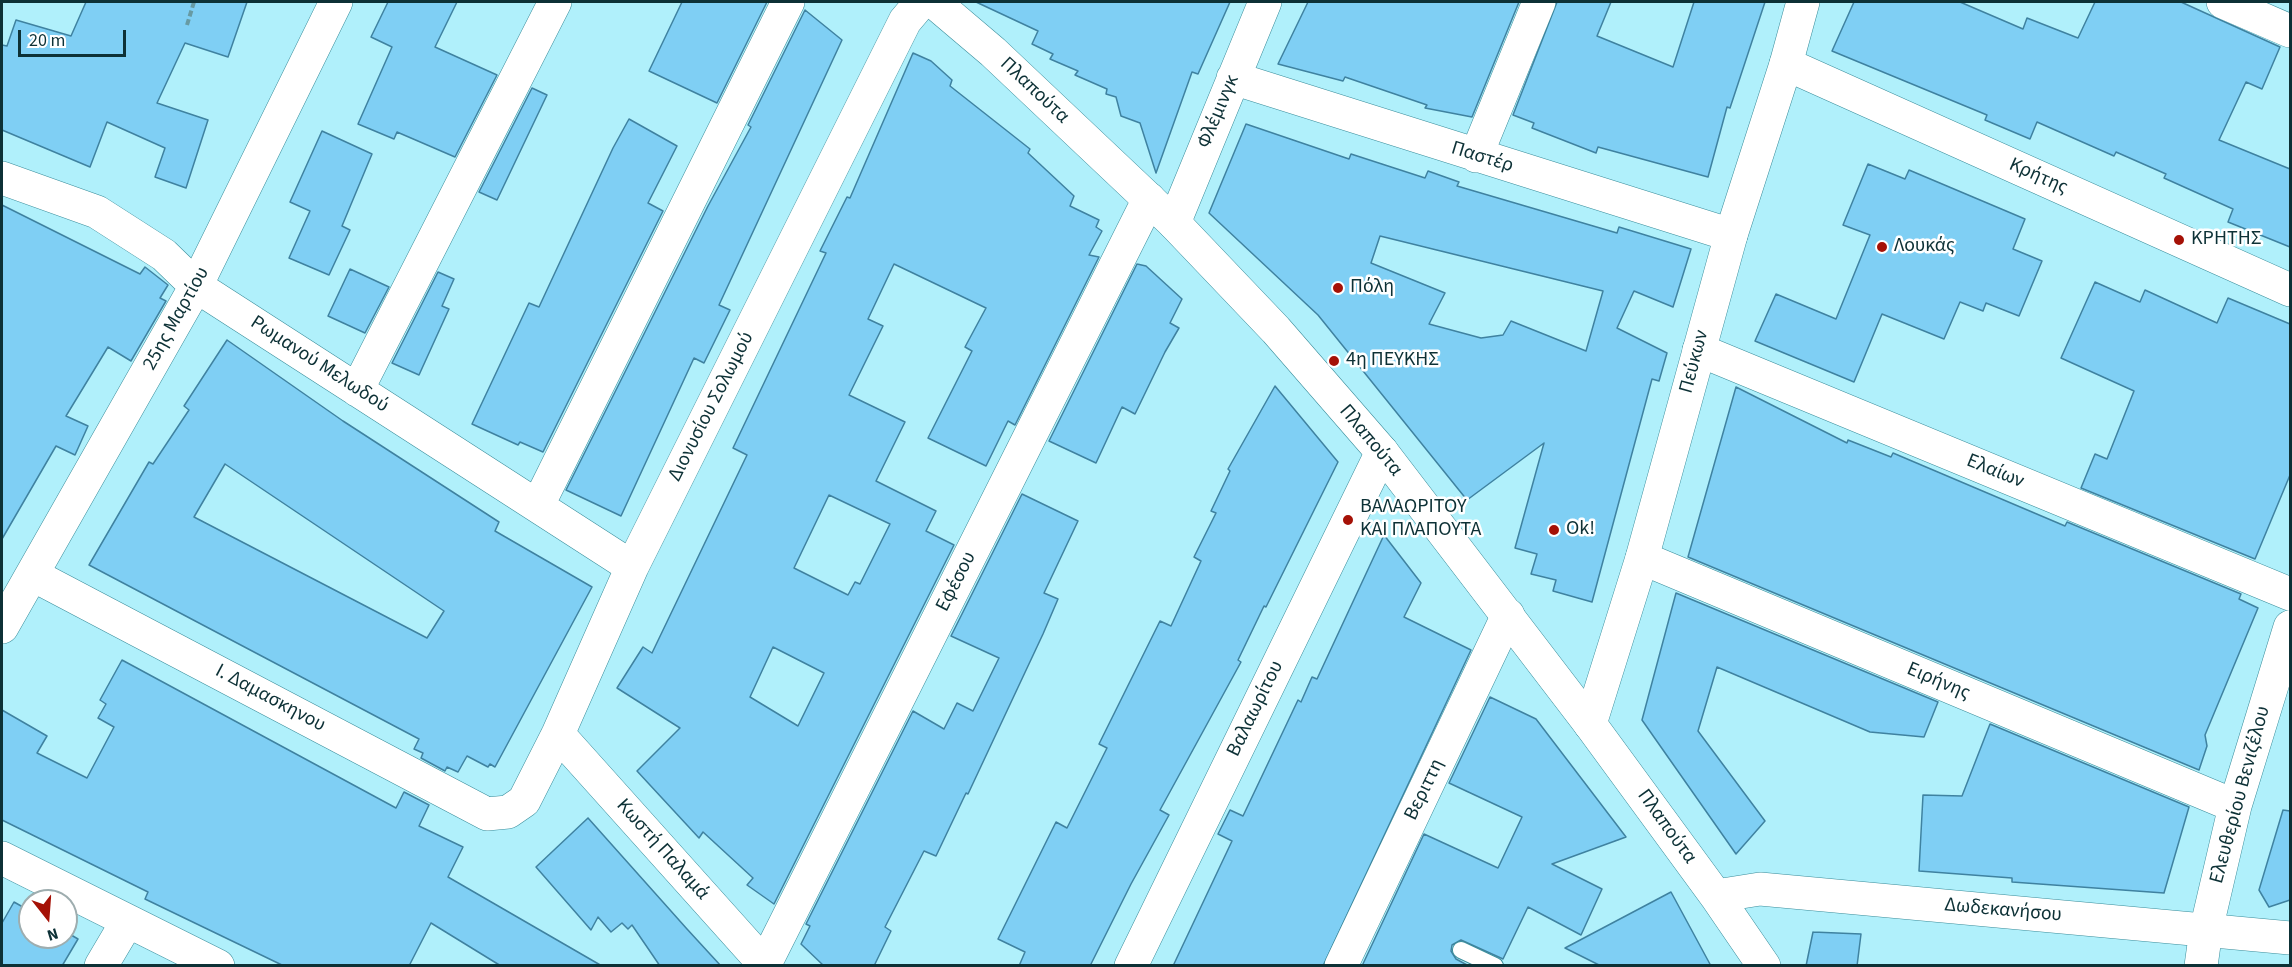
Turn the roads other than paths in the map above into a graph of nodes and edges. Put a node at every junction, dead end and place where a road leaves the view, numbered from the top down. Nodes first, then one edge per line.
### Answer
1 (336, 2) edge
2 (555, 2) edge
3 (788, 2) edge
4 (921, 2) edge
5 (934, 2) edge
6 (1265, 2) edge
7 (1539, 2) edge
8 (1803, 2) edge
9 (2223, 2) edge
10 (2290, 31) edge
11 (1786, 64) junction
12 (1233, 78) junction
13 (1476, 156) junction
14 (2, 178) edge
15 (1149, 199) junction
16 (1174, 223) junction
17 (1731, 235) junction
18 (196, 286) junction
19 (2290, 290) edge
20 (1699, 350) junction
21 (357, 390) junction
22 (1382, 452) junction
23 (538, 505) junction
24 (1642, 558) junction
25 (632, 567) junction
26 (33, 575) junction
27 (2290, 594) edge
28 (1508, 615) junction
29 (2, 627) edge
30 (2290, 627) edge
31 (1590, 724) junction
32 (558, 734) junction
33 (2235, 806) junction
34 (508, 812) joint
35 (2, 858) edge
36 (1716, 896) junction
37 (127, 922) junction
38 (2206, 930) junction
39 (2290, 938) edge
40 (1461, 950) dead end
41 (766, 965) edge
42 (101, 966) edge
43 (218, 966) edge
44 (1131, 966) edge
45 (1341, 966) edge
46 (1495, 966) edge
47 (1764, 966) edge
48 (2201, 966) edge

1 - 18 street, 25ης Μαρτίου
2 - 21 street
3 - 23 street
4 - 25 street, Διονυσίου Σολωμού
5 - 15 street, Πλαπούτα
6 - 12 street, Φλέμινγκ
7 - 13 street
8 - 11 street, Πεύκων
9 - 10 street
11 - 17 street, Πεύκων
11 - 19 street, Κρήτης
12 - 13 street, Παστέρ
12 - 16 street, Φλέμινγκ
13 - 17 street, Παστέρ
14 - 18 street, Ρωμανού Μελωδού
15 - 16 street, Πλαπούτα
15 - 41 street, Εφέσου
16 - 22 street, Πλαπούτα
17 - 20 street, Πεύκων
18 - 21 street, Ρωμανού Μελωδού
18 - 26 street, 25ης Μαρτίου
20 - 24 street, Πεύκων
20 - 27 street, Ελαίων
21 - 23 street, Ρωμανού Μελωδού
22 - 28 street, Πλαπούτα
22 - 44 street, Βαλαωρίτου
23 - 25 street, Ρωμανού Μελωδού
24 - 31 street, Πεύκων
24 - 33 street, Ειρήνης
25 - 32 street, Διονυσίου Σολωμού
26 - 29 street, 25ης Μαρτίου
26 - 34 street, Ι. Δαμασκηνου
28 - 31 street, Πλαπούτα
28 - 45 street, Βεριττη
30 - 33 street, Ελευθερίου Βενιζέλου
31 - 36 street, Πλαπούτα
32 - 34 street, Διονυσίου Σολωμού
32 - 41 street, Κωστή Παλαμά
33 - 38 street, Ελευθερίου Βενιζέλου
35 - 37 street
36 - 38 street, Δωδεκανήσου
36 - 47 street, Πλαπούτα
37 - 42 street
37 - 43 street
38 - 39 street, Δωδεκανήσου
38 - 48 street, Ελευθερίου Βενιζέλου
40 - 46 lane

